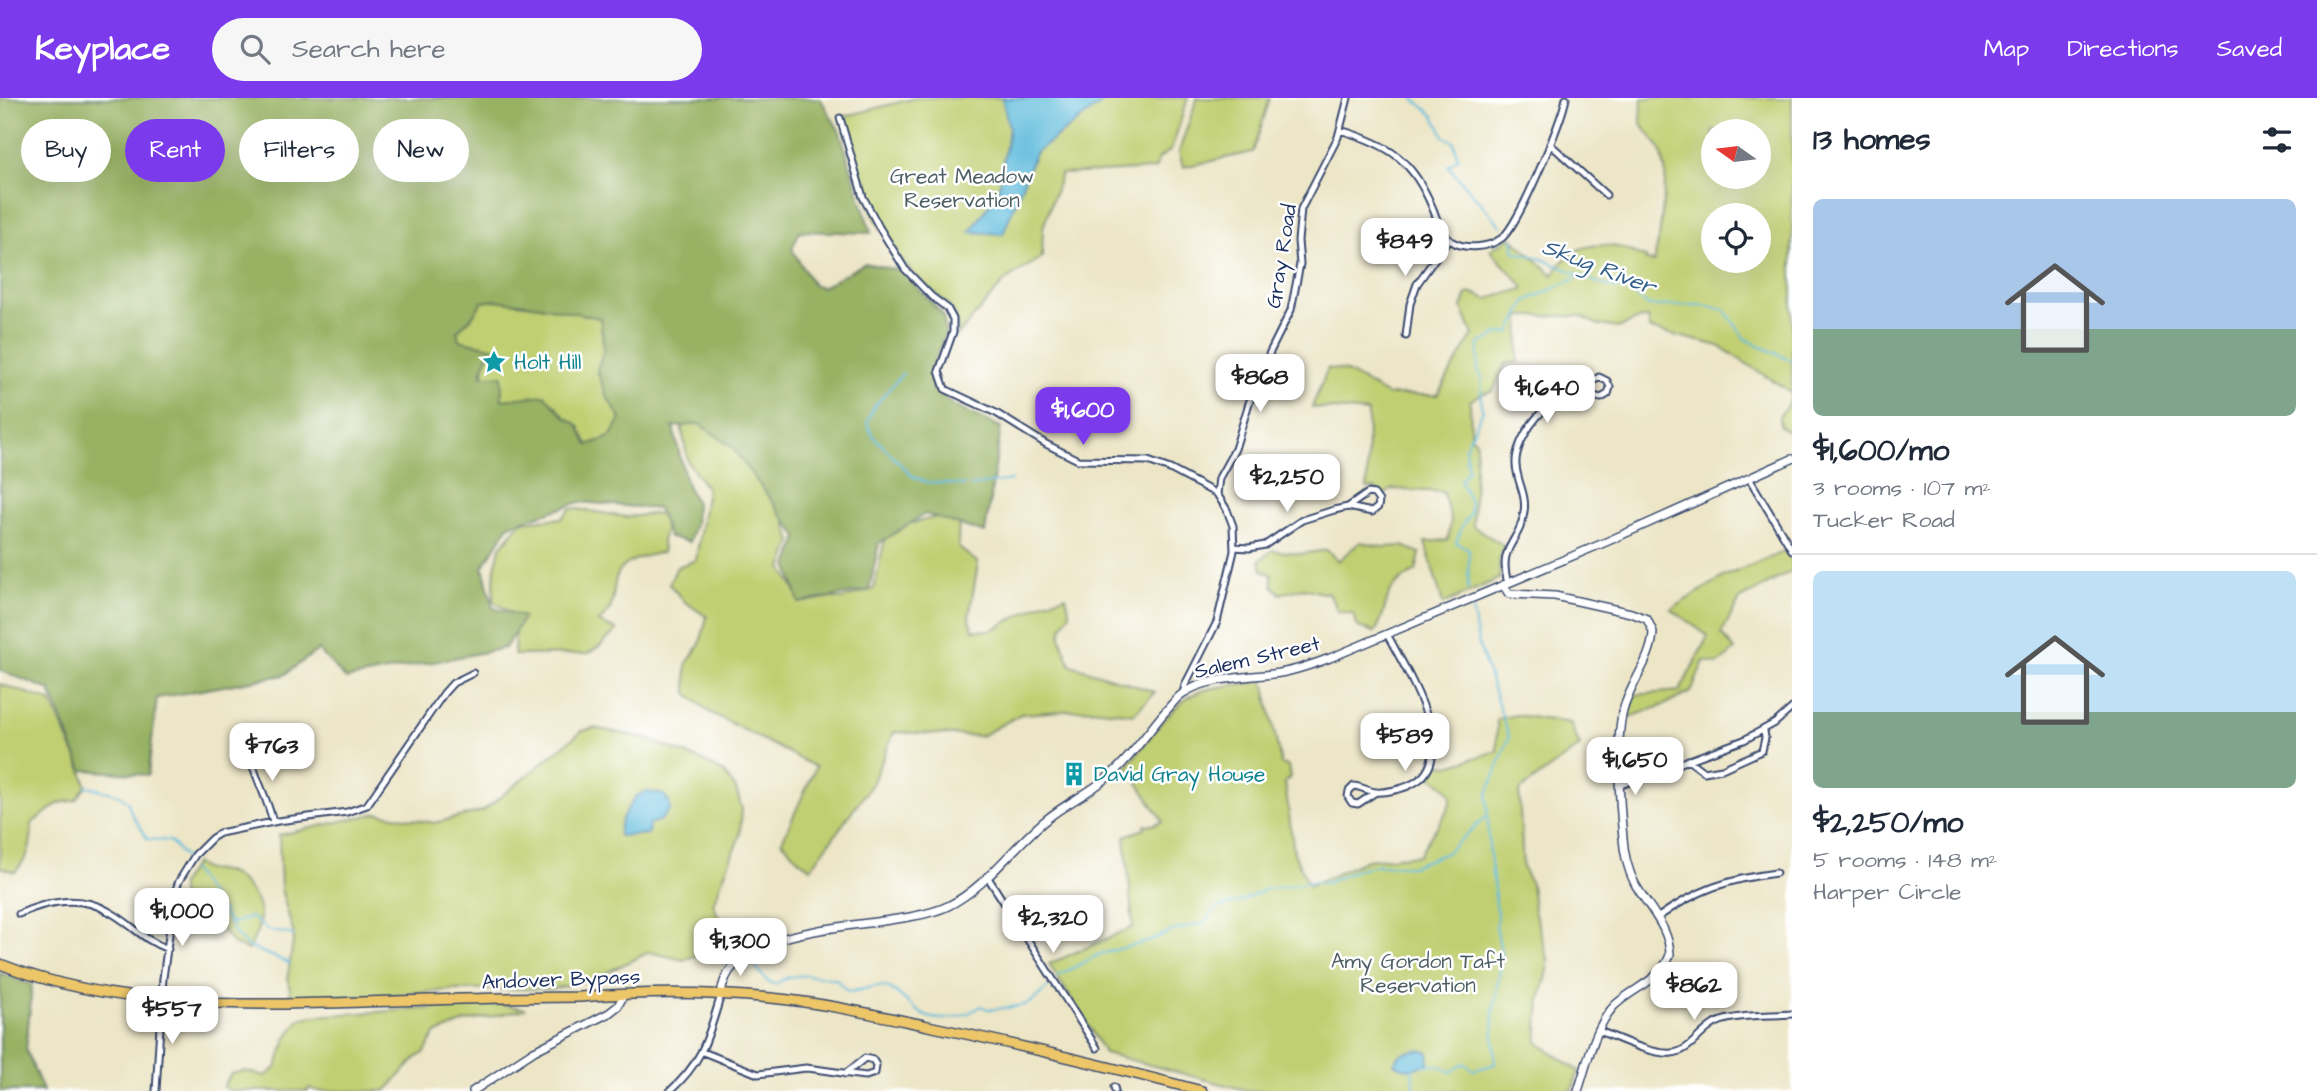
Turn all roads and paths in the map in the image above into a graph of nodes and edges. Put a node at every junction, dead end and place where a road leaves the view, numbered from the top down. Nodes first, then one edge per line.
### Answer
1 (1348, 98) edge
2 (1566, 98) edge
3 (840, 118) dead end
4 (1340, 130) junction
5 (1550, 144) junction
6 (1606, 195) dead end
7 (1449, 239) junction
8 (1406, 336) dead end
9 (1580, 390) junction
10 (1792, 459) edge
11 (1749, 478) junction
12 (1217, 494) junction
13 (1348, 507) junction
14 (1234, 547) junction
15 (1792, 550) edge
16 (1505, 584) junction
17 (1387, 634) junction
18 (473, 673) dead end
19 (1183, 693) junction
20 (1792, 708) edge
21 (1763, 731) junction
22 (248, 750) dead end
23 (1688, 760) junction
24 (1621, 785) junction
25 (1376, 792) junction
26 (272, 822) junction
27 (1776, 873) dead end
28 (988, 876) junction
29 (19, 914) dead end
30 (1657, 919) junction
31 (168, 948) junction
32 (0, 964) edge
33 (624, 994) junction
34 (721, 995) junction
35 (162, 1000) junction
36 (1792, 1014) edge
37 (1599, 1031) junction
38 (1097, 1048) dead end
39 (703, 1052) junction
40 (845, 1073) junction
41 (156, 1091) edge
42 (472, 1091) edge
43 (670, 1091) edge
44 (1202, 1091) edge
45 (1578, 1091) edge

1 - 4 street, Gray Road
2 - 5 street
3 - 12 street
4 - 7 street
4 - 12 street, Gray Road
5 - 6 street
5 - 7 street
7 - 8 street
9 - 9 street
9 - 16 street
10 - 11 street, Salem Street
11 - 15 street
11 - 16 street, Salem Street
12 - 14 street
13 - 13 street
13 - 14 street
14 - 19 street
16 - 17 street, Salem Street
16 - 24 street
17 - 19 street, Salem Street
17 - 25 street
18 - 26 street
19 - 28 street, Salem Street
20 - 21 street
21 - 23 street
21 - 23 street
22 - 26 street
23 - 24 street
24 - 30 street
25 - 25 street
26 - 31 street
27 - 30 street
28 - 34 street, Salem Street
28 - 38 street
29 - 31 street
30 - 37 street
31 - 35 street
32 - 35 main road, Andover Bypass
33 - 34 main road, Andover Bypass
33 - 35 main road, Andover Bypass
33 - 42 street
34 - 39 street
34 - 44 main road, Andover Bypass
35 - 41 street
36 - 37 street
37 - 45 street
39 - 40 street
39 - 43 street
40 - 40 street

